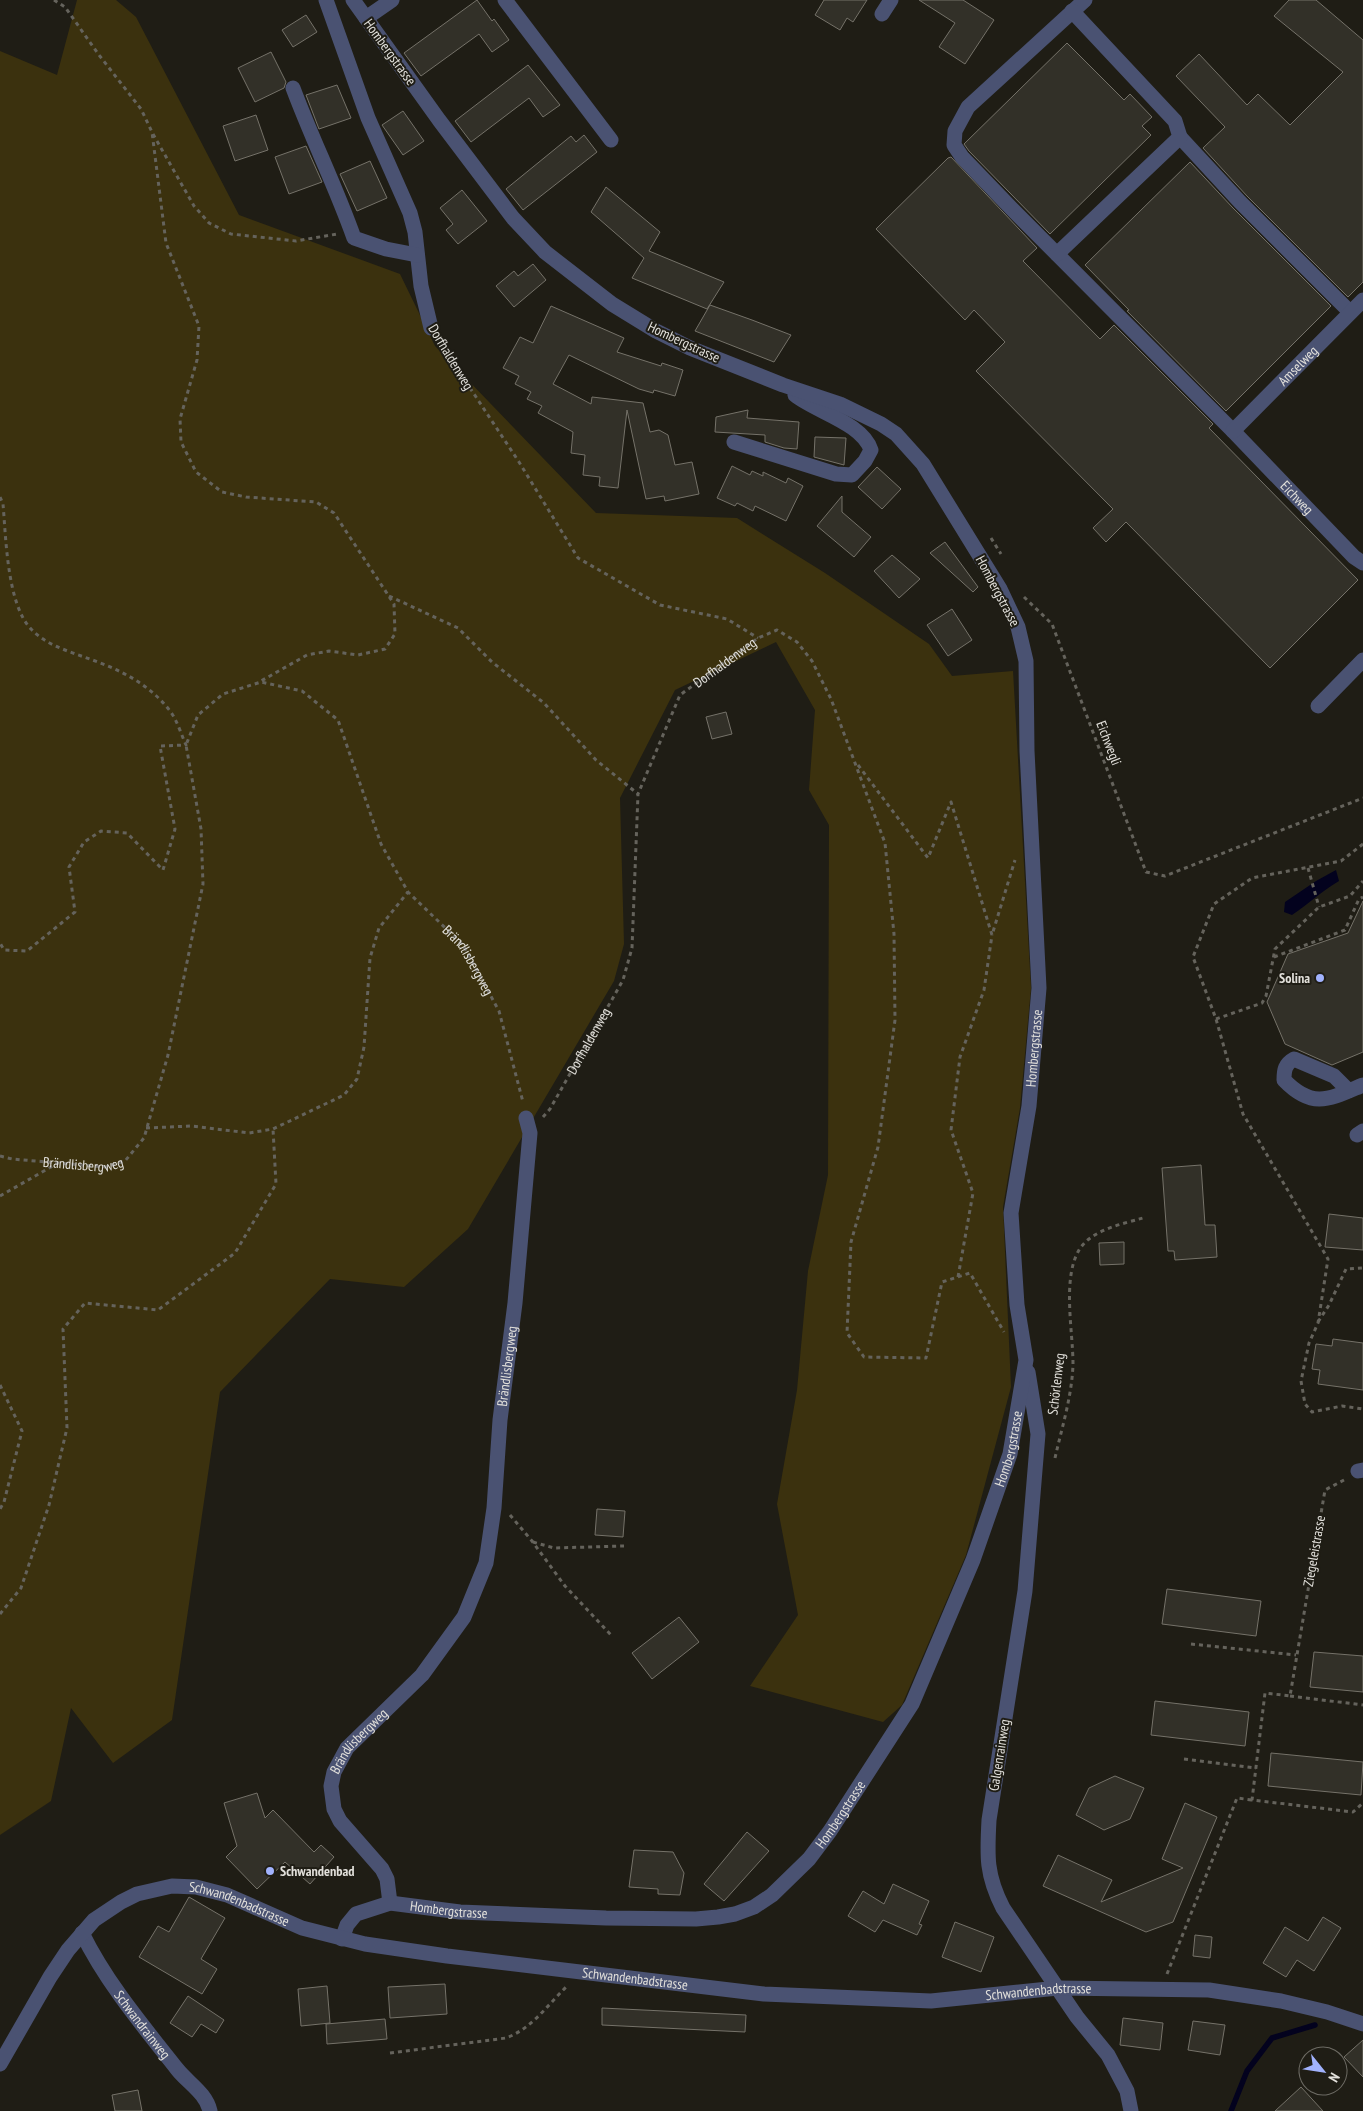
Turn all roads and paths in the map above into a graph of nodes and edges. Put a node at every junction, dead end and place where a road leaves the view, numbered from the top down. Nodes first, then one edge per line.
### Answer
1 (54, 0) edge
2 (326, 0) edge
3 (353, 0) edge
4 (392, 0) edge
5 (505, 0) edge
6 (891, 0) edge
7 (1084, 0) edge
8 (1072, 11) junction
9 (882, 14) dead end
10 (366, 18) junction
11 (293, 88) dead end
12 (152, 132) junction
13 (1180, 137) junction
14 (611, 140) dead end
15 (352, 231) junction
16 (1057, 254) junction
17 (417, 255) junction
18 (1363, 300) edge
19 (1350, 312) junction
20 (431, 328) joint
21 (782, 385) junction
22 (1233, 430) junction
23 (734, 442) dead end
24 (0, 497) edge
25 (986, 530) dead end
26 (1001, 555) dead end
27 (1363, 563) edge
28 (1020, 590) dead end
29 (389, 595) junction
30 (758, 638) junction
31 (1363, 660) edge
32 (261, 682) junction
33 (1318, 706) dead end
34 (186, 745) junction
35 (855, 762) junction
36 (638, 794) junction
37 (1363, 798) edge
38 (1031, 836) junction
39 (1308, 868) dead end
40 (1363, 882) edge
41 (408, 892) junction
42 (1363, 897) edge
43 (1319, 907) junction
44 (992, 935) junction
45 (0, 943) edge
46 (1274, 957) junction
47 (1216, 1019) dead end
48 (526, 1118) joint
49 (146, 1128) junction
50 (273, 1129) junction
51 (530, 1133) junction
52 (0, 1156) edge
53 (59, 1163) junction
54 (0, 1196) edge
55 (1143, 1218) dead end
56 (1363, 1268) edge
57 (958, 1277) junction
58 (1318, 1323) dead end
59 (1026, 1360) junction
60 (0, 1386) edge
61 (1363, 1409) edge
62 (1312, 1412) dead end
63 (1054, 1461) dead end
64 (1360, 1471) edge
65 (494, 1508) junction
66 (0, 1509) edge
67 (532, 1541) junction
68 (624, 1546) dead end
69 (0, 1614) edge
70 (611, 1635) dead end
71 (1191, 1644) dead end
72 (1296, 1655) junction
73 (1290, 1696) junction
74 (1363, 1705) edge
75 (1184, 1759) dead end
76 (1256, 1768) junction
77 (1252, 1800) junction
78 (1363, 1803) edge
79 (390, 1903) junction
80 (82, 1933) junction
81 (342, 1939) junction
82 (1171, 1964) dead end
83 (580, 1972) junction
84 (1058, 1988) junction
85 (1363, 2024) edge
86 (390, 2053) dead end
87 (0, 2064) edge
88 (210, 2111) edge
89 (1131, 2111) edge

1 - 12 path
2 - 17 street, Dorfhaldenweg
3 - 10 street, Hombergstrasse
4 - 10 street
5 - 14 street
6 - 9 street
7 - 8 street, Eichweg
8 - 13 street
8 - 16 street, Eichweg
10 - 21 street, Hombergstrasse
11 - 15 street
12 - 15 path
12 - 29 path
13 - 16 street
13 - 19 street
15 - 17 street
16 - 22 street, Eichweg
17 - 20 street, Dorfhaldenweg
18 - 19 street, Amselweg
19 - 22 street, Amselweg
20 - 30 path, Dorfhaldenweg
21 - 23 street
21 - 38 street, Hombergstrasse
22 - 27 street, Eichweg
24 - 34 path
25 - 26 path
28 - 37 path, Eichwegli
29 - 32 path
29 - 36 path
30 - 35 path
30 - 36 path, Dorfhaldenweg
31 - 33 street
32 - 34 path, Brändlisbergweg
32 - 41 path, Brändlisbergweg
34 - 45 path
34 - 49 path, Brändlisbergweg
35 - 44 path
35 - 57 path
36 - 51 path, Dorfhaldenweg
38 - 44 path
38 - 59 street, Hombergstrasse
39 - 43 path
40 - 43 path
41 - 48 path, Brändlisbergweg
41 - 50 path
42 - 46 path
43 - 46 path
44 - 57 path
46 - 47 path
48 - 51 street, Brändlisbergweg
49 - 50 path
49 - 53 path, Brändlisbergweg
50 - 69 path
51 - 65 street, Brändlisbergweg
52 - 53 path, Brändlisbergweg
53 - 54 path
55 - 63 path, Schörlenweg
56 - 58 path
57 - 59 path
59 - 79 street, Hombergstrasse
59 - 84 street, Galgenrainweg
60 - 66 path
61 - 62 path
64 - 72 path, Ziegeleistrasse
65 - 67 path
65 - 79 street, Brändlisbergweg
67 - 68 path
67 - 70 path
71 - 72 path
72 - 73 path, Ziegeleistrasse
73 - 74 path
73 - 76 path
75 - 76 path
76 - 77 path
77 - 78 path
77 - 82 path
79 - 81 street, Hombergstrasse
80 - 81 street, Schwandenbadstrasse
80 - 87 street, Schwandenbadstrasse
80 - 88 street, Schwandrainweg
81 - 83 street, Schwandenbadstrasse
83 - 84 street, Schwandenbadstrasse
83 - 86 path
84 - 85 street, Schwandenbadstrasse
84 - 89 street, Galgenrainweg

